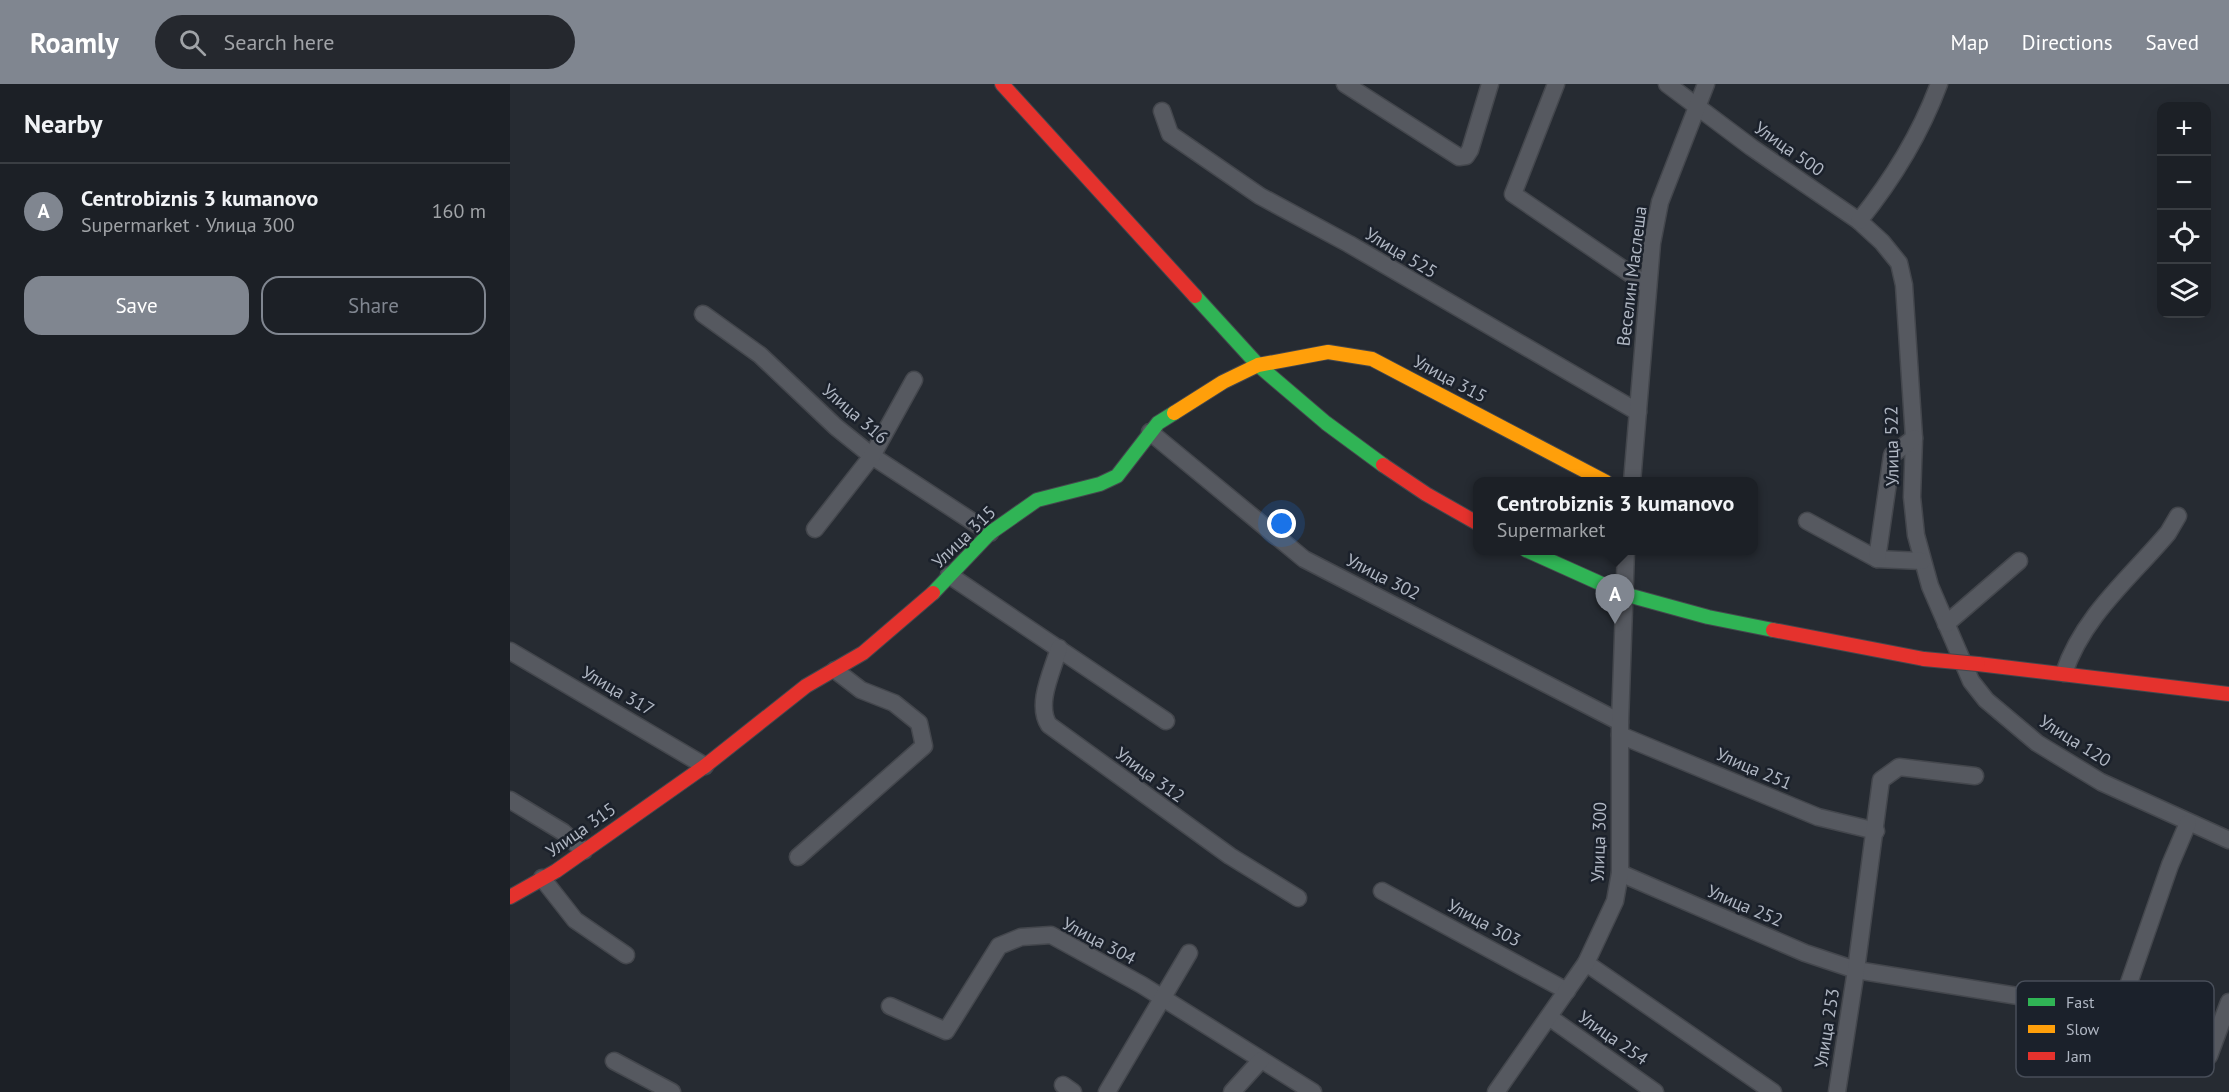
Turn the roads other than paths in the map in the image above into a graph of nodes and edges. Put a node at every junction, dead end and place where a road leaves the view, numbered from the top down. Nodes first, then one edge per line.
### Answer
1 (1002, 84) edge
2 (1346, 84) edge
3 (1490, 84) edge
4 (1556, 84) edge
5 (1667, 84) edge
6 (1706, 84) edge
7 (1939, 84) edge
8 (1698, 108) junction
9 (1162, 111) dead end
10 (1859, 221) junction
11 (1648, 286) junction
12 (703, 315) dead end
13 (1258, 365) junction
14 (914, 380) dead end
15 (1638, 412) junction
16 (1150, 432) junction
17 (1914, 438) junction
18 (872, 456) junction
19 (1595, 477) edge
20 (1632, 477) edge
21 (2178, 516) dead end
22 (1473, 521) edge
23 (1807, 521) dead end
24 (815, 530) dead end
25 (990, 533) junction
26 (1537, 555) edge
27 (1626, 555) edge
28 (1877, 560) junction
29 (1922, 561) junction
30 (2019, 561) dead end
31 (949, 575) junction
32 (1624, 594) junction
33 (1946, 624) junction
34 (1059, 648) junction
35 (510, 651) edge
36 (835, 670) junction
37 (2064, 673) junction
38 (2229, 694) edge
39 (1166, 721) dead end
40 (1620, 728) junction
41 (705, 766) junction
42 (1975, 776) dead end
43 (510, 800) edge
44 (2188, 823) junction
45 (1876, 831) junction
46 (2229, 840) edge
47 (584, 851) junction
48 (798, 857) dead end
49 (1620, 873) junction
50 (542, 878) junction
51 (1382, 891) dead end
52 (510, 897) edge
53 (1298, 898) dead end
54 (1189, 953) dead end
55 (626, 955) dead end
56 (1586, 963) junction
57 (1856, 970) junction
58 (2130, 981) edge
59 (1567, 991) junction
60 (2016, 996) edge
61 (1162, 999) junction
62 (2229, 1002) edge
63 (890, 1006) dead end
64 (1549, 1017) junction
65 (2214, 1041) edge
66 (1260, 1060) junction
67 (614, 1061) dead end
68 (672, 1092) edge
69 (1107, 1092) edge
70 (1232, 1092) edge
71 (1313, 1092) edge
72 (1496, 1092) edge
73 (1655, 1092) edge
74 (1773, 1092) edge
75 (1837, 1092) edge

1 - 13 main road
2 - 3 street
4 - 11 street
5 - 8 street
6 - 8 street, Веселин Маслеша
7 - 10 street
8 - 10 street, Улица 500
8 - 11 street, Веселин Маслеша
9 - 15 street, Улица 525
10 - 17 street, Улица 522
11 - 15 street, Веселин Маслеша
12 - 18 street, Улица 316
13 - 16 main road, Улица 315
13 - 19 main road, Улица 315
13 - 22 main road
14 - 18 street
15 - 20 street, Веселин Маслеша
16 - 25 main road, Улица 315
16 - 40 street, Улица 302
17 - 28 street
17 - 29 street, Улица 522
18 - 24 street
18 - 25 street, Улица 316
21 - 37 street
23 - 28 street
25 - 31 main road, Улица 315
26 - 32 main road
27 - 32 street
28 - 29 street
29 - 33 street, Улица 522
30 - 33 street
31 - 34 street
31 - 36 main road, Улица 315
32 - 37 main road, bridge
32 - 40 street, Улица 300
33 - 44 street, Улица 120
34 - 39 street
34 - 53 street, Улица 312
35 - 41 street, Улица 317
36 - 41 main road, Улица 315
36 - 48 street
37 - 38 main road
40 - 45 street, Улица 251
40 - 49 street, Улица 300
41 - 47 main road, Улица 315
42 - 45 street
43 - 47 street
44 - 46 street, Улица 120
44 - 58 street, Улица 252
45 - 57 street
47 - 50 main road, Улица 315
49 - 56 street, Улица 300
49 - 57 street, Улица 252
50 - 52 main road, Улица 315
50 - 55 street
51 - 59 street, Улица 303
54 - 61 street
56 - 59 street, Улица 300
56 - 74 street
57 - 60 street, Улица 252
57 - 75 street, Улица 253
59 - 64 street, Улица 300
61 - 63 street, Улица 304
61 - 66 street, Улица 304
61 - 69 street
62 - 65 street
64 - 72 street, Улица 300
64 - 73 street, Улица 254
66 - 70 street
66 - 71 street, Улица 304
67 - 68 street

